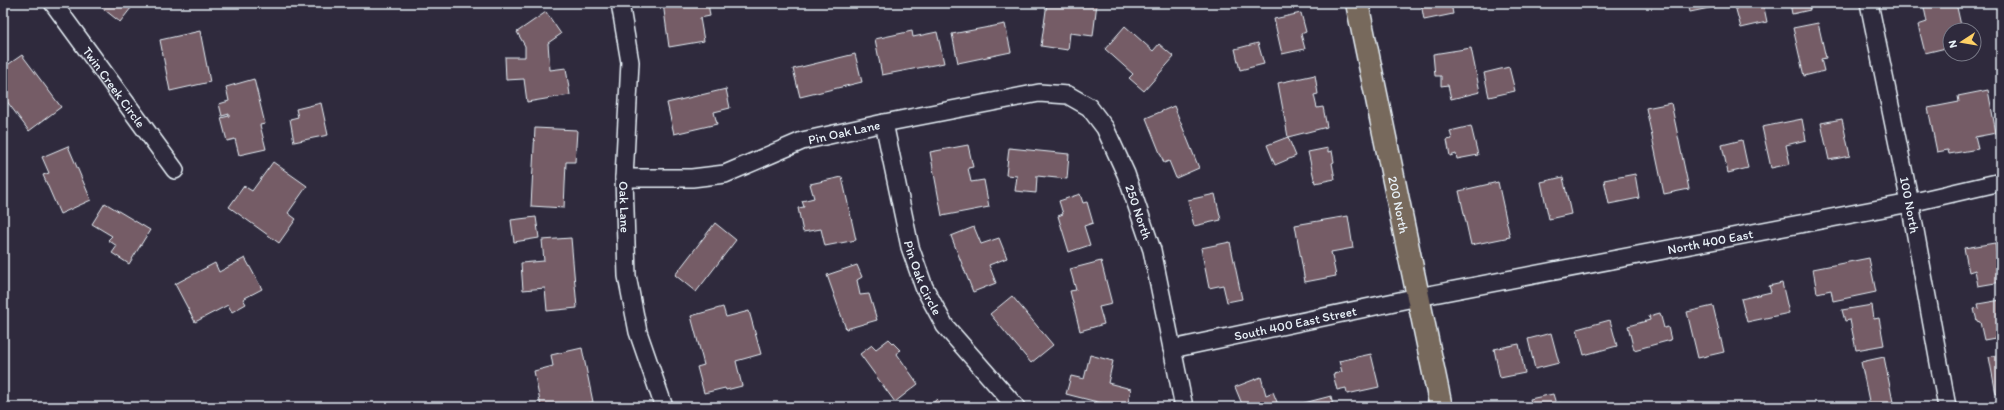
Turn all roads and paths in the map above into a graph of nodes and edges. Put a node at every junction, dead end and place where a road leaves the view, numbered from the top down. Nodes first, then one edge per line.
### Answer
1 (53, 3) edge
2 (620, 3) edge
3 (1357, 3) edge
4 (1869, 3) edge
5 (1068, 95) joint
6 (884, 123) junction
7 (175, 170) dead end
8 (624, 178) junction
9 (2001, 182) edge
10 (1910, 203) junction
11 (1418, 297) junction
12 (1172, 349) junction
13 (664, 407) edge
14 (1016, 407) edge
15 (1184, 407) edge
16 (1441, 407) edge
17 (1947, 407) edge

1 - 7 street, Twin Creek Circle
2 - 8 street, Oak Lane
3 - 11 main road, 200 North
4 - 10 street, 100 North
5 - 6 street, Pin Oak Lane
5 - 12 street, 250 North
6 - 8 street, Pin Oak Lane
6 - 14 street, Pin Oak Circle
8 - 13 street, Oak Lane
9 - 10 street, North 400 East
10 - 11 street, North 400 East
10 - 17 street, 100 North
11 - 12 street, South 400 East Street
11 - 16 main road, 200 North
12 - 15 street

